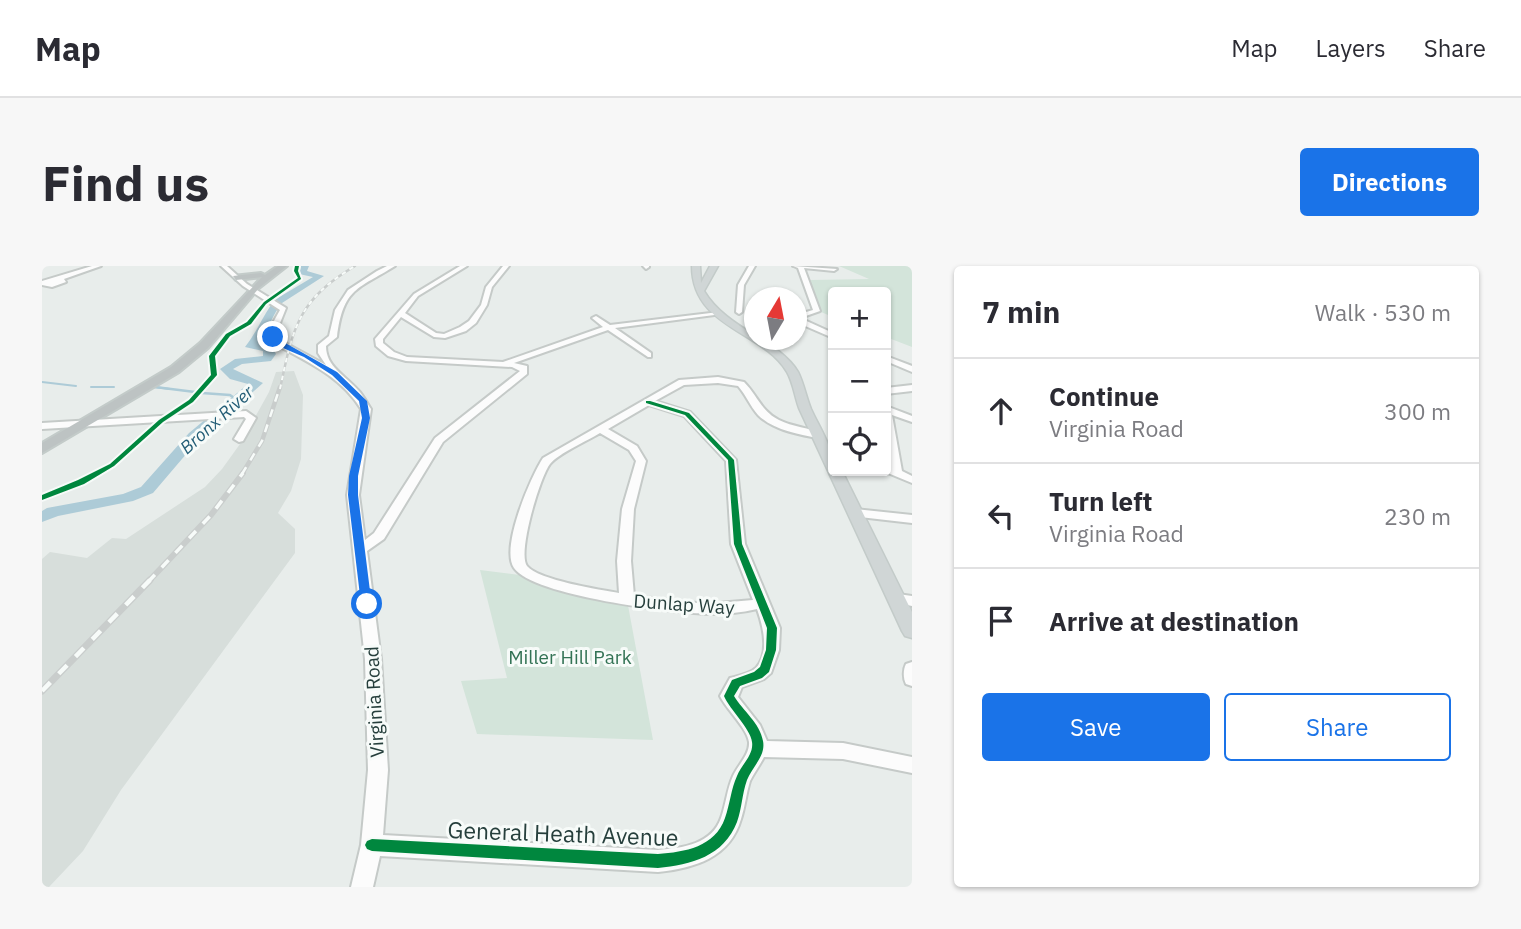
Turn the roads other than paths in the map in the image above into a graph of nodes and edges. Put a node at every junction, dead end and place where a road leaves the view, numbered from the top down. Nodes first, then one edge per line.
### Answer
1 (98, 266) edge
2 (224, 266) edge
3 (275, 266) edge
4 (283, 266) edge
5 (392, 266) edge
6 (464, 266) edge
7 (506, 266) edge
8 (696, 266) edge
9 (714, 266) edge
10 (752, 266) edge
11 (799, 266) edge
12 (834, 269) dead end
13 (261, 275) junction
14 (59, 279) dead end
15 (245, 284) junction
16 (702, 289) junction
17 (739, 312) dead end
18 (402, 314) junction
19 (719, 314) junction
20 (807, 314) edge
21 (596, 318) dead end
22 (807, 323) edge
23 (609, 327) junction
24 (744, 331) edge
25 (828, 334) edge
26 (770, 350) edge
27 (648, 355) dead end
28 (891, 360) edge
29 (503, 364) junction
30 (912, 369) edge
31 (335, 374) junction
32 (912, 388) edge
33 (891, 390) edge
34 (648, 402) junction
35 (891, 411) edge
36 (912, 419) edge
37 (77, 424) junction
38 (42, 426) edge
39 (600, 429) junction
40 (817, 435) junction
41 (239, 439) dead end
42 (42, 441) edge
43 (42, 449) edge
44 (828, 450) edge
45 (891, 471) edge
46 (837, 476) edge
47 (912, 480) edge
48 (855, 513) junction
49 (912, 519) edge
50 (360, 550) junction
51 (627, 600) junction
52 (905, 600) edge
53 (762, 603) junction
54 (912, 631) edge
55 (912, 668) edge
56 (912, 680) edge
57 (758, 749) junction
58 (912, 765) edge
59 (372, 845) junction
60 (362, 887) edge

1 - 14 street
2 - 15 street, Virginia Road
3 - 13 highway
4 - 15 highway
5 - 31 street
6 - 18 street
7 - 18 street
8 - 16 main road
9 - 16 main road
10 - 17 street
11 - 12 street
11 - 20 street
13 - 15 highway
13 - 15 highway
15 - 31 street, Virginia Road
15 - 37 highway
16 - 19 main road
18 - 29 street
19 - 23 street
19 - 24 main road
21 - 23 street
22 - 25 street
23 - 27 street
23 - 29 street
26 - 40 main road
28 - 30 street
29 - 50 street
31 - 50 street, Virginia Road
32 - 33 street
34 - 39 street
34 - 40 street
34 - 53 street
35 - 36 street
37 - 38 street
37 - 41 street
37 - 42 highway
37 - 43 highway
39 - 51 street
39 - 51 street, Dunlap Way
40 - 44 main road
45 - 47 street
46 - 48 main road
48 - 49 street
48 - 52 main road
50 - 59 street, Virginia Road
51 - 53 street, Dunlap Way
52 - 54 main road
53 - 57 street
55 - 56 street
57 - 58 street
57 - 59 street, General Heath Avenue
59 - 60 street, Virginia Road

